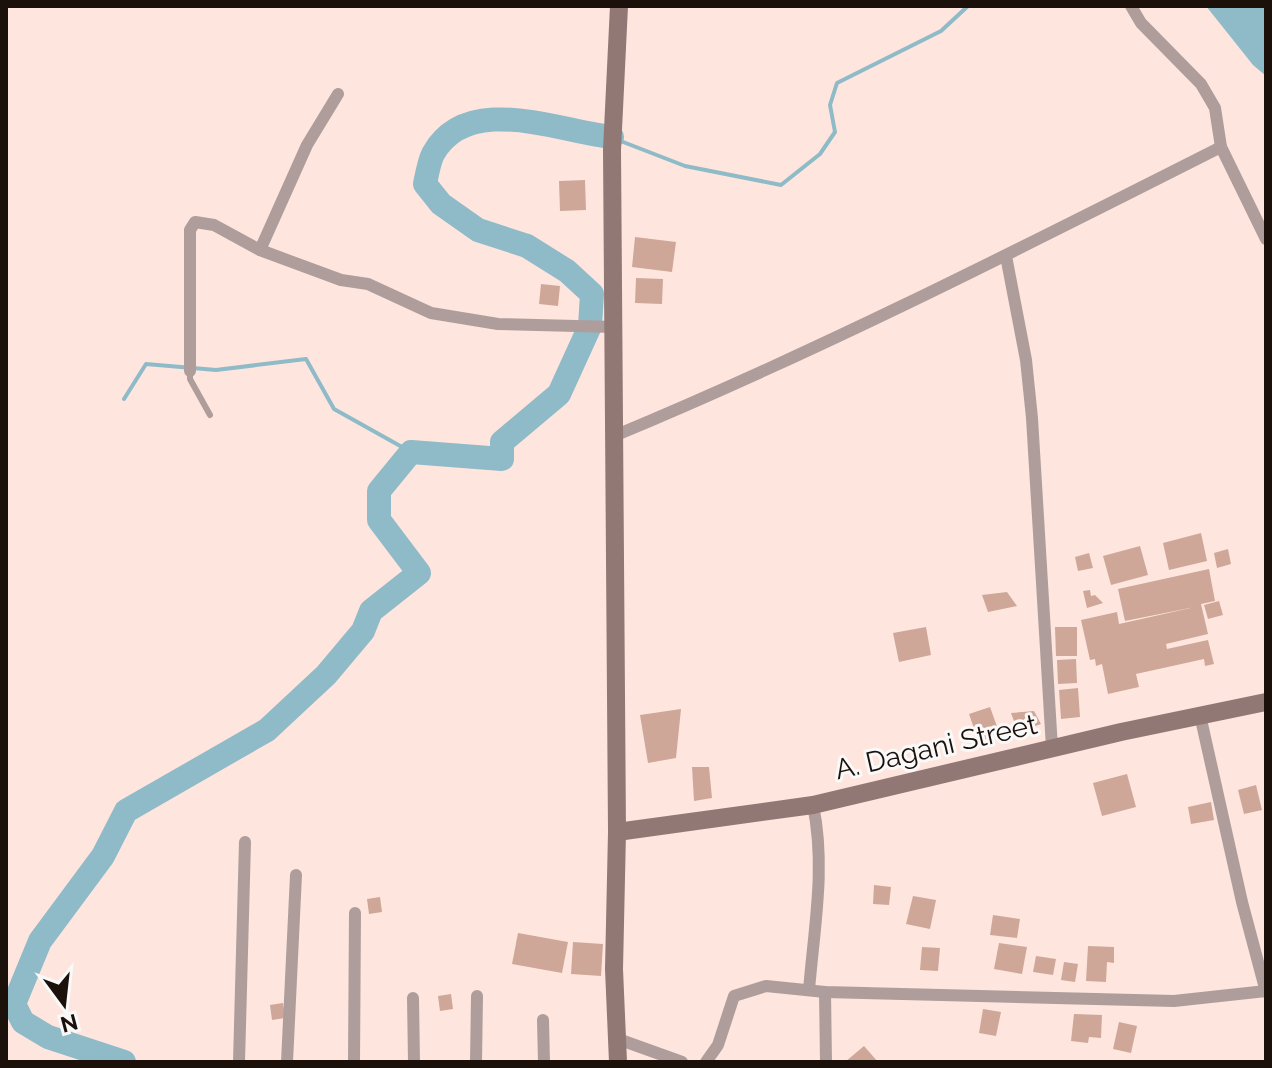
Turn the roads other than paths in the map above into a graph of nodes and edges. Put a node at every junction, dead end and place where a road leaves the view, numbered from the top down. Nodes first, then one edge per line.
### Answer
1 (619, 6) edge
2 (1131, 6) edge
3 (338, 94) dead end
4 (1221, 147) junction
5 (1266, 239) edge
6 (260, 250) junction
7 (1006, 256) junction
8 (610, 327) junction
9 (190, 365) joint
10 (210, 415) dead end
11 (614, 436) junction
12 (1266, 702) edge
13 (1200, 715) junction
14 (1052, 748) junction
15 (813, 805) junction
16 (617, 832) junction
17 (245, 842) dead end
18 (296, 875) dead end
19 (355, 913) dead end
20 (809, 990) junction
21 (1266, 991) edge
22 (825, 992) junction
23 (477, 996) dead end
24 (413, 998) dead end
25 (543, 1020) dead end
26 (618, 1039) junction
27 (239, 1062) edge
28 (287, 1062) edge
29 (354, 1062) edge
30 (414, 1062) edge
31 (476, 1062) edge
32 (544, 1062) edge
33 (618, 1062) edge
34 (682, 1062) edge
35 (706, 1062) edge
36 (826, 1062) edge

1 - 8 main road
2 - 4 street
3 - 6 street
4 - 5 street
4 - 7 street
6 - 8 street
6 - 9 street
7 - 11 street
7 - 14 street
8 - 11 main road
9 - 10 lane
11 - 16 main road
12 - 13 main road, A. Dagani Street
13 - 14 main road, A. Dagani Street
13 - 21 street
14 - 15 main road, A. Dagani Street
15 - 16 main road, A. Dagani Street
15 - 20 street
16 - 26 main road
17 - 27 street
18 - 28 street
19 - 29 street
20 - 22 street
20 - 35 street
21 - 22 street
22 - 36 street
23 - 31 street
24 - 30 street
25 - 32 street
26 - 33 main road
26 - 34 street

